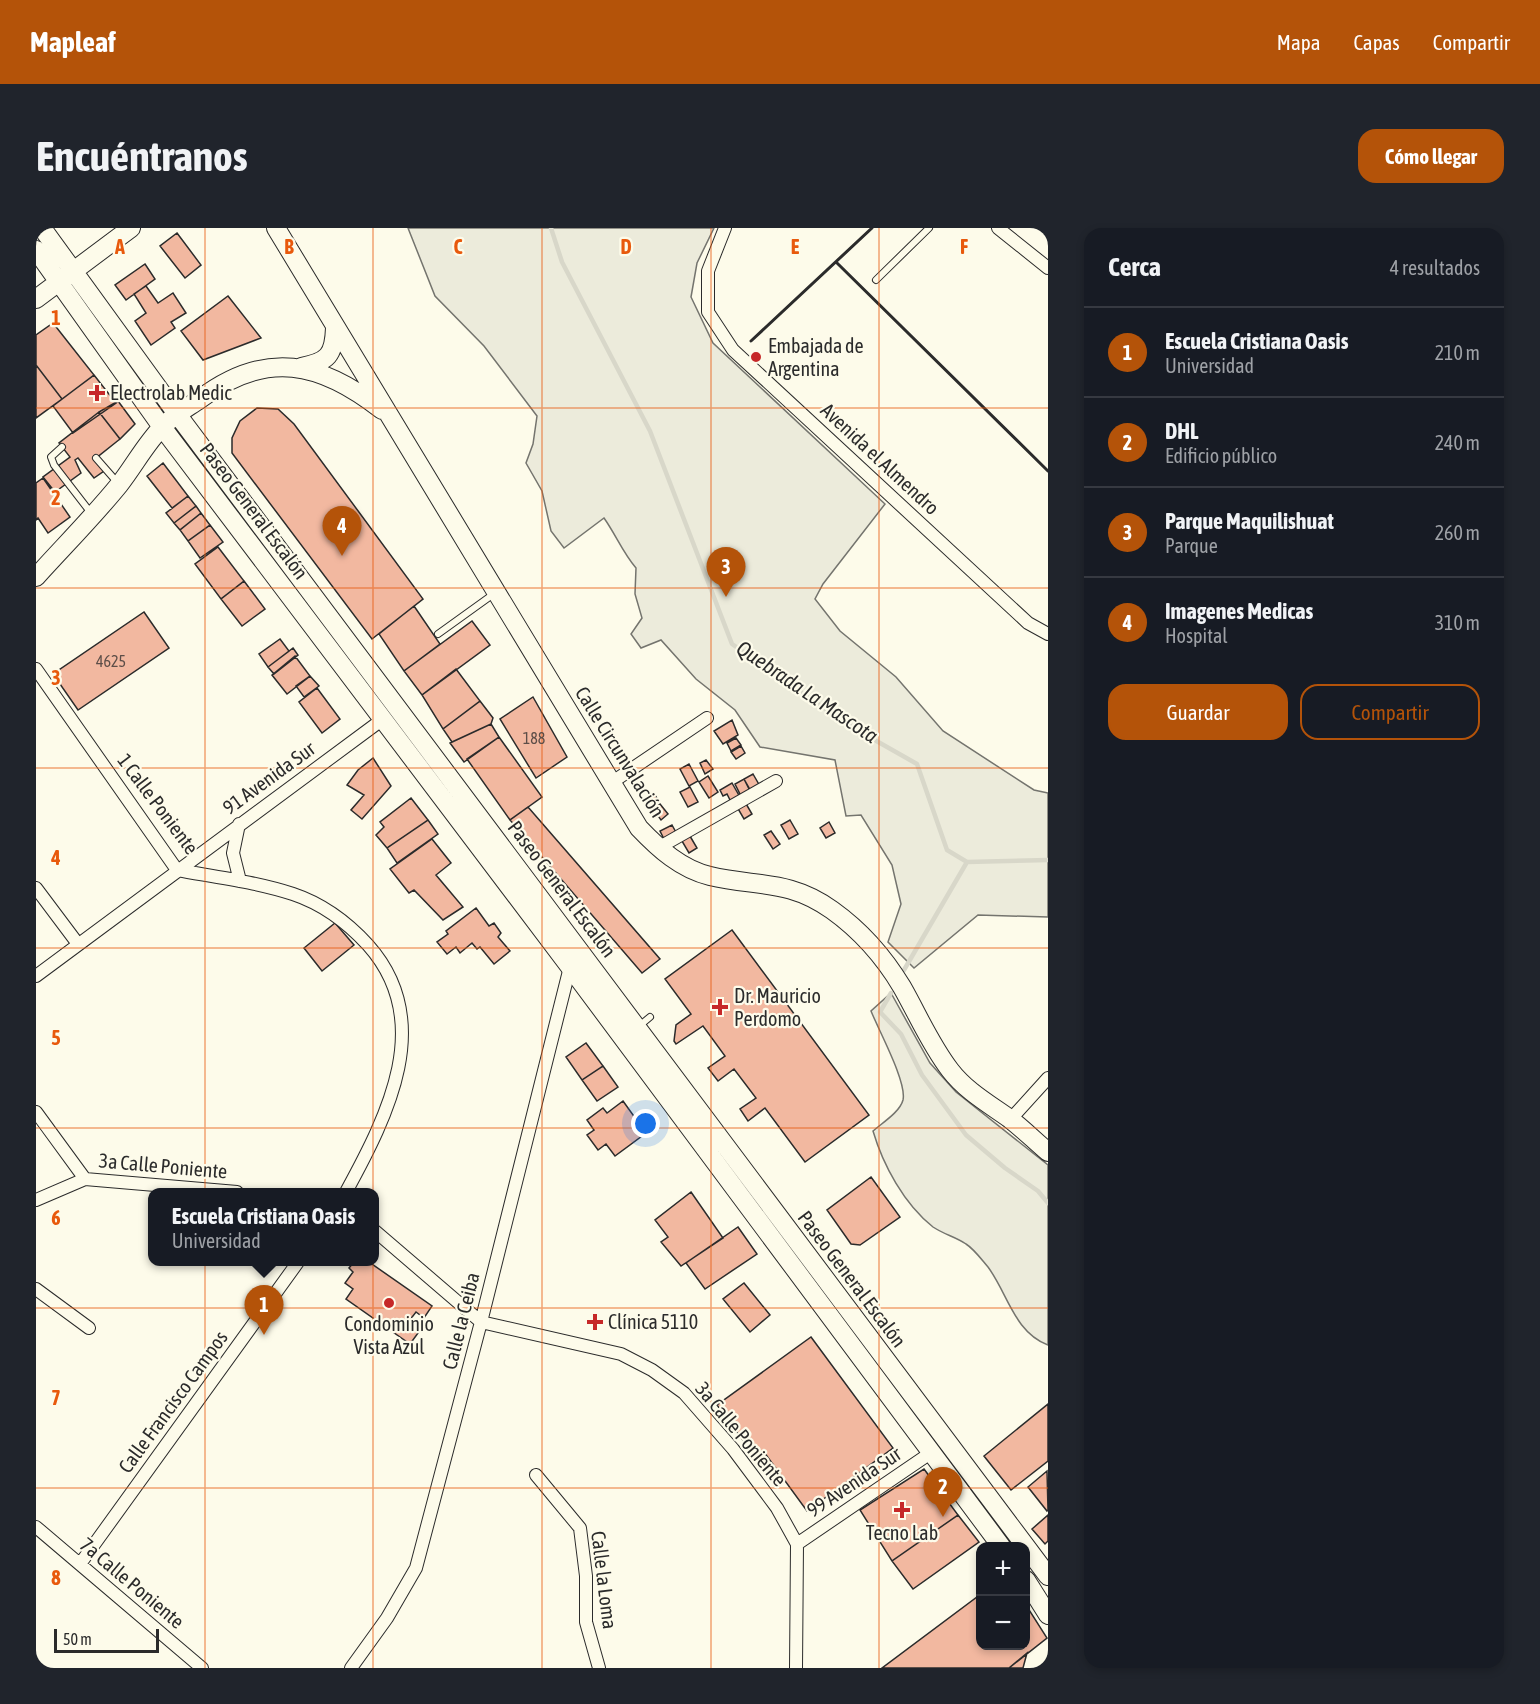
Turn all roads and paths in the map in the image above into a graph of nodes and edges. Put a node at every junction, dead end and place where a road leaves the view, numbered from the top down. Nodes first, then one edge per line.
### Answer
1 (42, 228) edge
2 (131, 228) edge
3 (276, 228) edge
4 (725, 228) edge
5 (929, 228) edge
6 (998, 228) edge
7 (36, 250) edge
8 (1048, 268) edge
9 (66, 277) junction
10 (876, 279) dead end
11 (36, 299) edge
12 (336, 328) junction
13 (300, 367) junction
14 (177, 414) junction
15 (393, 418) junction
16 (162, 428) junction
17 (62, 447) dead end
18 (96, 458) dead end
19 (119, 485) junction
20 (92, 514) junction
21 (37, 572) edge
22 (495, 592) junction
23 (438, 634) dead end
24 (1048, 634) edge
25 (36, 669) edge
26 (707, 718) dead end
27 (383, 719) junction
28 (776, 782) dead end
29 (611, 783) junction
30 (239, 824) junction
31 (658, 848) junction
32 (177, 870) junction
33 (240, 880) junction
34 (36, 888) edge
35 (78, 944) junction
36 (570, 967) junction
37 (36, 976) edge
38 (1048, 1078) edge
39 (36, 1112) edge
40 (1010, 1120) junction
41 (1048, 1152) edge
42 (85, 1179) junction
43 (190, 1188) edge
44 (348, 1188) edge
45 (36, 1200) edge
46 (379, 1234) edge
47 (295, 1266) edge
48 (36, 1289) edge
49 (481, 1322) junction
50 (89, 1328) dead end
51 (932, 1452) junction
52 (536, 1475) dead end
53 (36, 1527) edge
54 (998, 1542) edge
55 (797, 1544) junction
56 (80, 1564) junction
57 (1048, 1576) edge
58 (1030, 1586) edge
59 (1048, 1615) edge
60 (202, 1668) edge
61 (351, 1668) edge
62 (599, 1668) edge
63 (796, 1668) edge

1 - 9 main road, Paseo General Escalón
2 - 9 main road
3 - 12 main road, Calle Circunvalación
4 - 24 street, Avenida el Almendro
5 - 10 lane
6 - 8 street
7 - 9 main road, Paseo General Escalón
9 - 11 main road
9 - 14 main road, Paseo General Escalón
9 - 16 main road, Paseo General Escalón
12 - 13 main road
12 - 15 main road, Calle Circunvalación
13 - 14 main road
13 - 15 main road
14 - 16 main road
14 - 57 main road, Paseo General Escalón
15 - 22 main road, Calle Circunvalación
16 - 19 main road
16 - 27 main road, Paseo General Escalón
17 - 20 lane
18 - 19 lane
19 - 20 main road
20 - 21 main road
22 - 23 lane
22 - 29 main road, Calle Circunvalación
25 - 32 street, 1 Calle Poniente
26 - 29 street
27 - 30 street, 91 Avenida Sur
27 - 36 main road, Paseo General Escalón
28 - 31 street
29 - 31 main road, Calle Circunvalación
30 - 32 street, 91 Avenida Sur
30 - 33 street
31 - 40 main road, Calle Circunvalación
32 - 33 street, 1 Calle Poniente
32 - 35 street, 91 Avenida Sur
33 - 44 street, 1 Calle Poniente
34 - 35 street
35 - 37 street, 91 Avenida Sur
36 - 49 street, Calle la Ceiba
36 - 51 main road, Paseo General Escalón
38 - 40 street
39 - 42 street
40 - 41 main road, Calle Circunvalación
42 - 43 street, 3a Calle Poniente
42 - 45 street
46 - 49 street, 3a Calle Poniente
47 - 56 street, Calle Francisco Campos
48 - 50 street
49 - 55 street, 3a Calle Poniente
49 - 61 street, Calle la Ceiba
51 - 54 main road, Paseo General Escalón
51 - 55 street, 99 Avenida Sur
52 - 62 street, Calle la Loma
53 - 56 street, 7a Calle Poniente
55 - 63 street, 3a Calle Poniente
56 - 60 street, 7a Calle Poniente
58 - 59 main road

